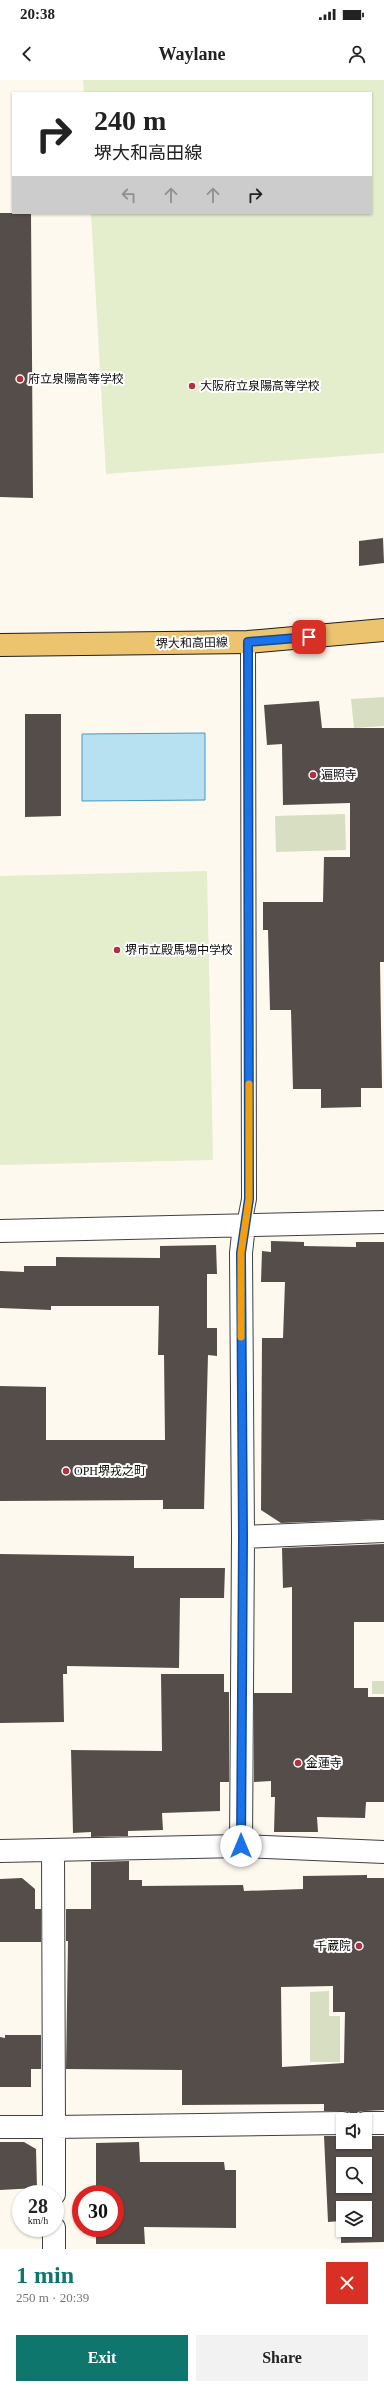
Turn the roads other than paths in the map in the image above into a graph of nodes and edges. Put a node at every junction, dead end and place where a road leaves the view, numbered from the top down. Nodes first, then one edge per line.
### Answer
1 (384, 630) edge
2 (248, 642) junction
3 (0, 645) edge
4 (384, 1222) edge
5 (244, 1225) junction
6 (0, 1231) edge
7 (384, 1532) edge
8 (243, 1537) junction
9 (241, 1846) junction
10 (53, 1850) junction
11 (0, 1851) edge
12 (384, 1852) edge
13 (384, 2122) edge
14 (336, 2123) edge
15 (372, 2123) edge
16 (0, 2127) edge
17 (54, 2127) junction
18 (54, 2185) edge
19 (54, 2237) edge
20 (54, 2249) edge

1 - 2 main road, 堺大和高田線
2 - 3 main road, 堺大和高田線
2 - 5 lane
4 - 5 street
5 - 6 street
5 - 8 street
7 - 8 street
8 - 9 street
9 - 10 street
9 - 12 street
10 - 11 street
10 - 17 street
13 - 15 street
14 - 17 street
16 - 17 street
17 - 18 street
19 - 20 street

